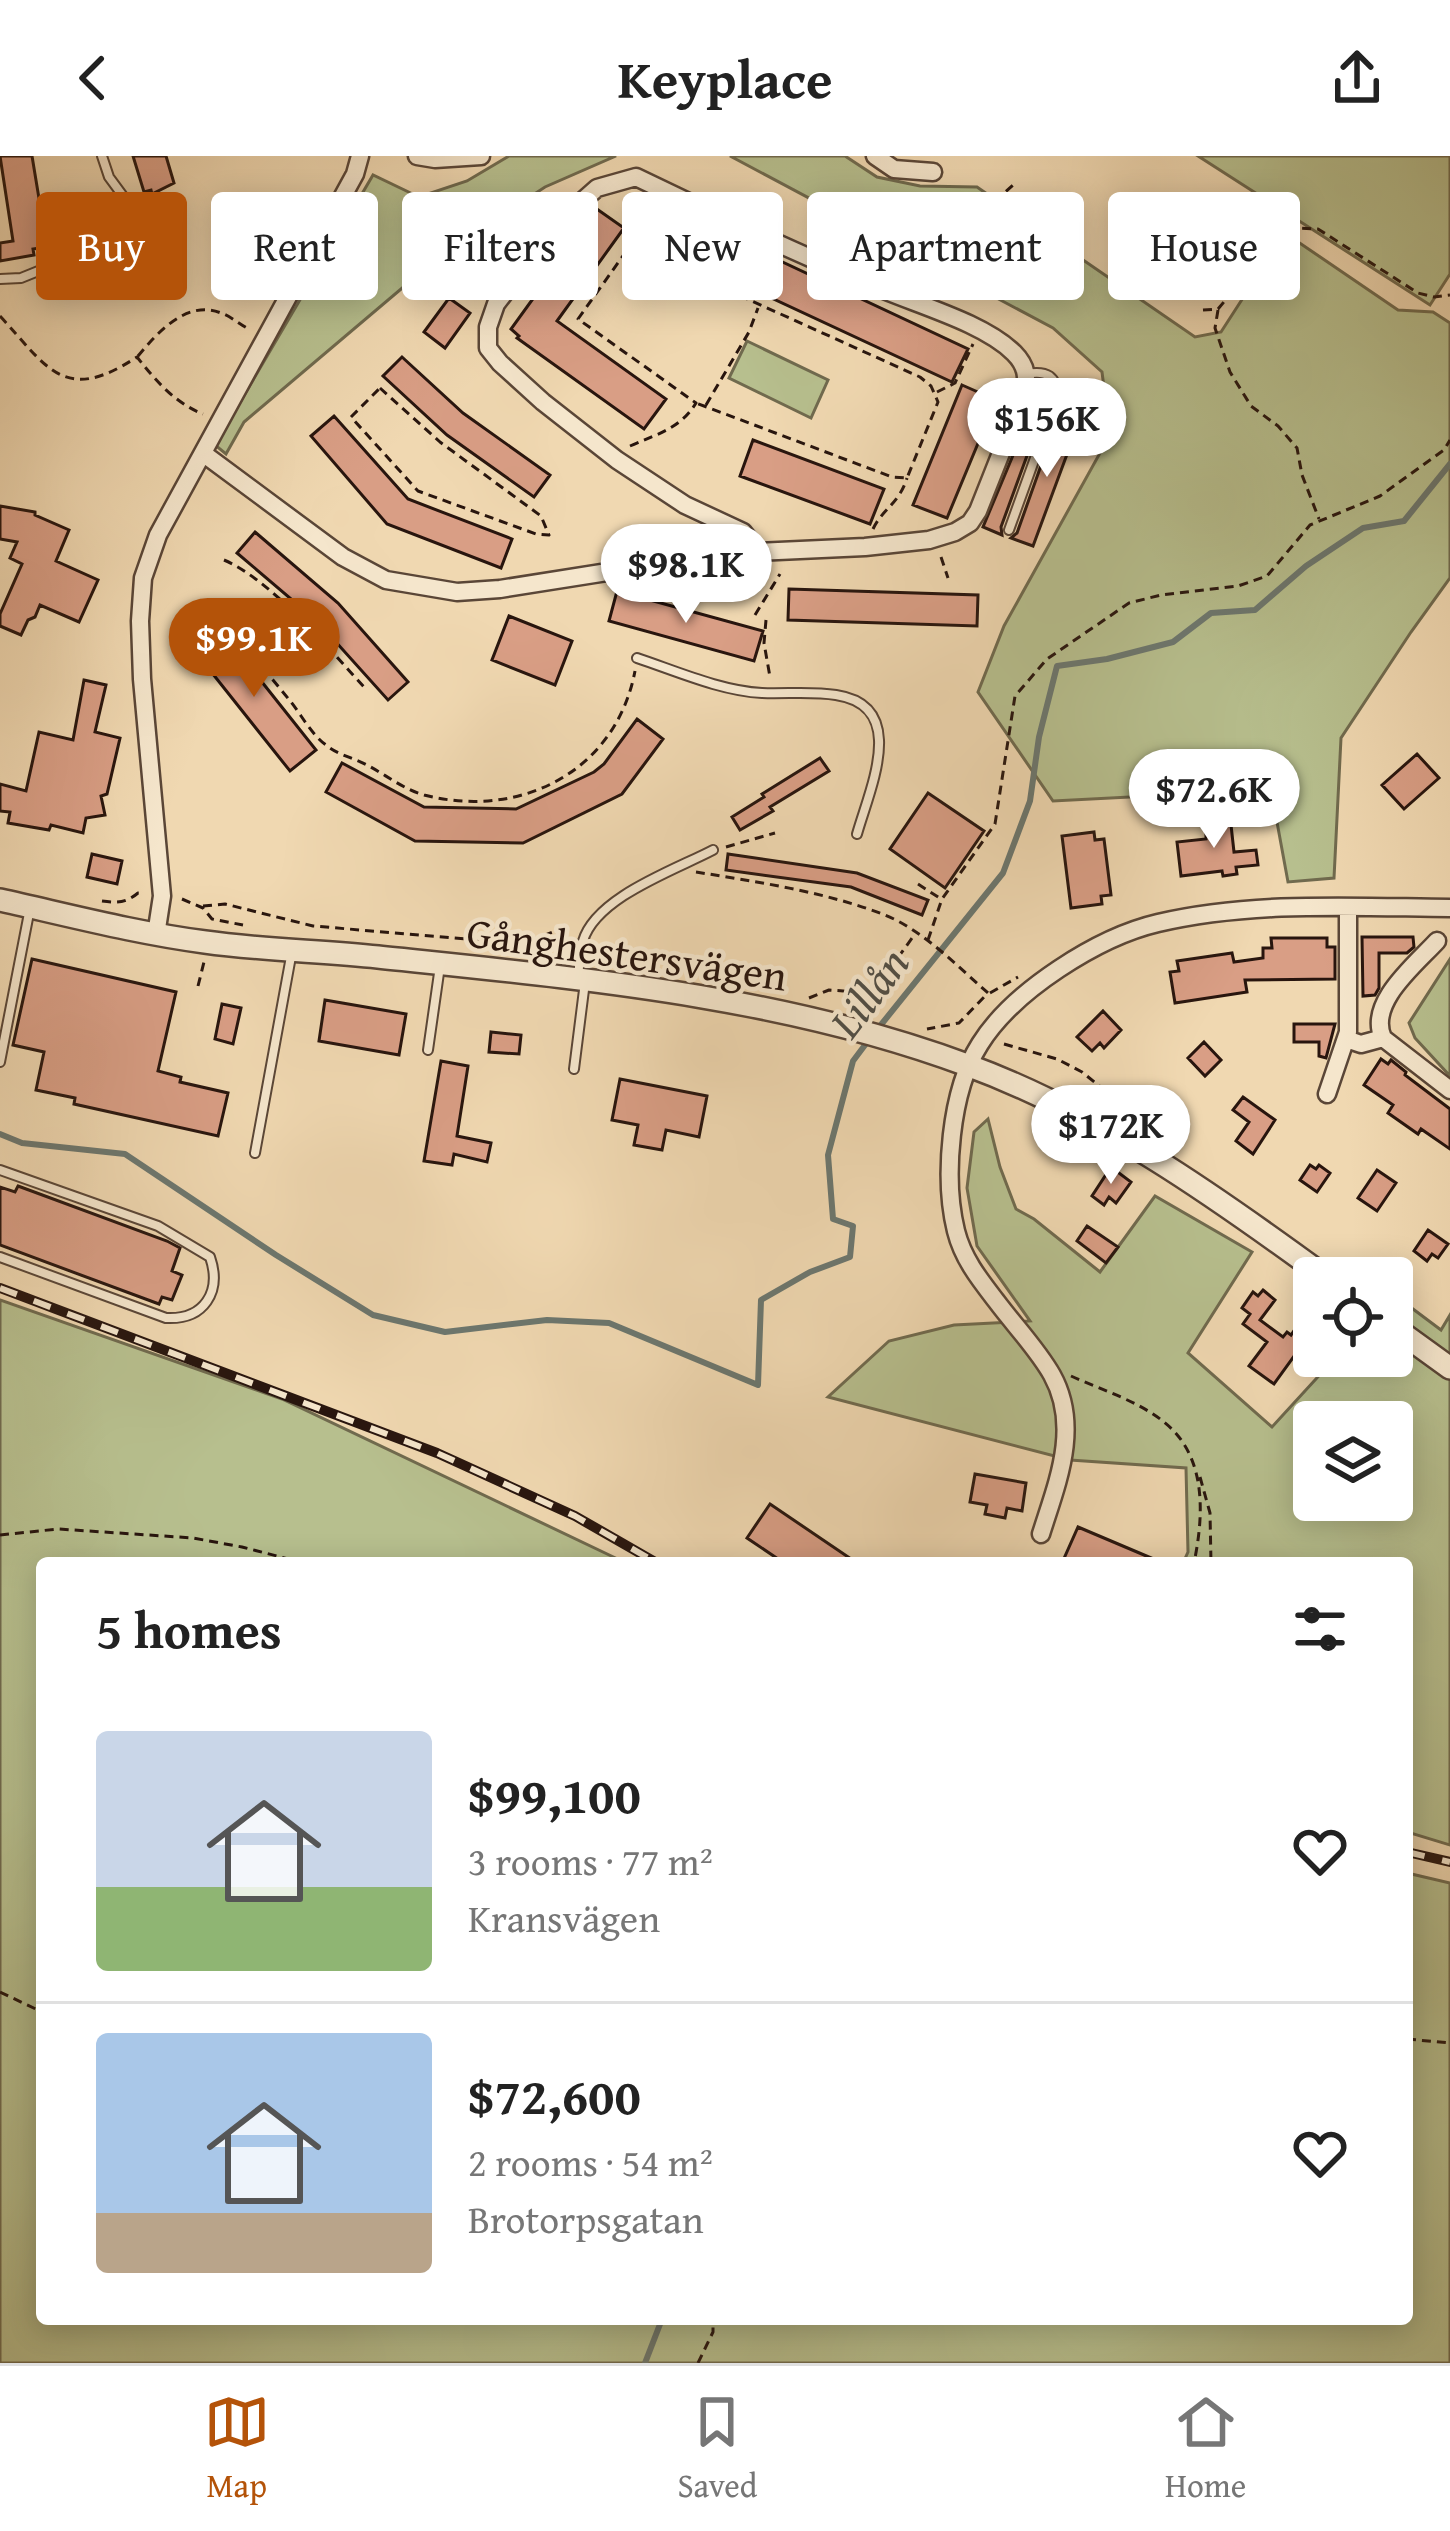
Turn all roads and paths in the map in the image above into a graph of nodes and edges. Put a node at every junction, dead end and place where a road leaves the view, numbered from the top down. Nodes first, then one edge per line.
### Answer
1 (101, 156) edge
2 (360, 156) edge
3 (417, 156) edge
4 (481, 156) edge
5 (874, 156) edge
6 (897, 162) edge
7 (933, 172) dead end
8 (1013, 185) dead end
9 (1005, 192) edge
10 (1300, 229) edge
11 (807, 255) edge
12 (0, 279) edge
13 (1450, 295) edge
14 (911, 300) edge
15 (1227, 300) edge
16 (760, 305) junction
17 (1203, 310) dead end
18 (1218, 310) junction
19 (0, 316) edge
20 (247, 328) dead end
21 (979, 330) junction
22 (137, 358) junction
23 (1026, 374) junction
24 (936, 393) junction
25 (696, 403) junction
26 (705, 406) junction
27 (221, 422) junction
28 (1450, 440) edge
29 (204, 454) junction
30 (617, 460) junction
31 (907, 478) junction
32 (1320, 521) junction
33 (1009, 530) dead end
34 (549, 535) joint
35 (935, 538) junction
36 (865, 547) junction
37 (759, 552) junction
38 (224, 560) dead end
39 (780, 574) dead end
40 (947, 578) dead end
41 (221, 606) dead end
42 (755, 615) dead end
43 (766, 620) dead end
44 (637, 658) joint
45 (364, 688) dead end
46 (770, 693) junction
47 (775, 833) dead end
48 (857, 834) dead end
49 (713, 850) joint
50 (677, 869) junction
51 (918, 884) dead end
52 (942, 899) junction
53 (0, 900) edge
54 (30, 907) junction
55 (201, 907) dead end
56 (1348, 907) junction
57 (1450, 908) edge
58 (587, 932) junction
59 (916, 932) junction
60 (156, 934) junction
61 (1437, 940) dead end
62 (927, 941) junction
63 (292, 950) junction
64 (441, 965) junction
65 (581, 980) junction
66 (801, 1000) dead end
67 (923, 1030) dead end
68 (1383, 1038) junction
69 (1346, 1039) junction
70 (428, 1050) dead end
71 (0, 1062) edge
72 (970, 1066) junction
73 (574, 1069) dead end
74 (1450, 1090) edge
75 (1327, 1094) dead end
76 (255, 1153) dead end
77 (0, 1170) edge
78 (0, 1257) edge
79 (1298, 1257) edge
80 (1413, 1342) edge
81 (1450, 1369) edge
82 (1052, 1376) junction
83 (1197, 1472) junction
84 (1041, 1534) dead end
85 (0, 1535) edge
86 (281, 1557) edge
87 (1195, 1557) edge
88 (1211, 1557) edge
89 (0, 1992) edge
90 (36, 2009) edge
91 (1413, 2040) edge
92 (1450, 2043) edge
93 (712, 2325) edge
94 (698, 2363) edge

1 - 12 lane
2 - 27 street
3 - 4 street
5 - 6 street
6 - 7 street
8 - 9 path
10 - 13 path
11 - 30 street
14 - 21 street
15 - 18 path
16 - 24 path
16 - 25 path
16 - 26 path
17 - 18 path
18 - 32 path
19 - 22 path
20 - 22 path
21 - 23 street
21 - 24 path
22 - 27 path
23 - 33 lane
23 - 35 street
24 - 31 path
25 - 26 path
25 - 30 path
26 - 31 path
27 - 29 street
28 - 32 path
29 - 37 street
29 - 60 street
30 - 37 street
31 - 36 path
32 - 52 path
34 - 34 path
35 - 36 street
35 - 40 path
36 - 37 street
38 - 45 path
39 - 42 path
41 - 44 path
43 - 46 path
44 - 46 lane
46 - 48 lane
47 - 49 path
49 - 50 lane
50 - 58 lane
50 - 59 path
51 - 52 path
52 - 62 path
53 - 54 street, Gånghestersvägen
54 - 60 street, Gånghestersvägen
54 - 71 lane
55 - 58 path
56 - 57 street
56 - 69 street
56 - 72 street
58 - 65 lane
59 - 62 path
59 - 66 path
60 - 63 street, Gånghestersvägen
61 - 68 street
62 - 67 path
63 - 64 street, Gånghestersvägen
63 - 76 lane
64 - 65 street, Gånghestersvägen
64 - 70 lane
65 - 72 street, Gånghestersvägen
65 - 73 lane
68 - 69 street
68 - 74 street
69 - 75 street
72 - 79 street, Gånghestersvägen
72 - 82 street
77 - 78 lane
80 - 81 street
82 - 83 path
82 - 84 street
83 - 87 path
83 - 88 path
85 - 86 path
89 - 90 path
91 - 92 path
93 - 94 path

